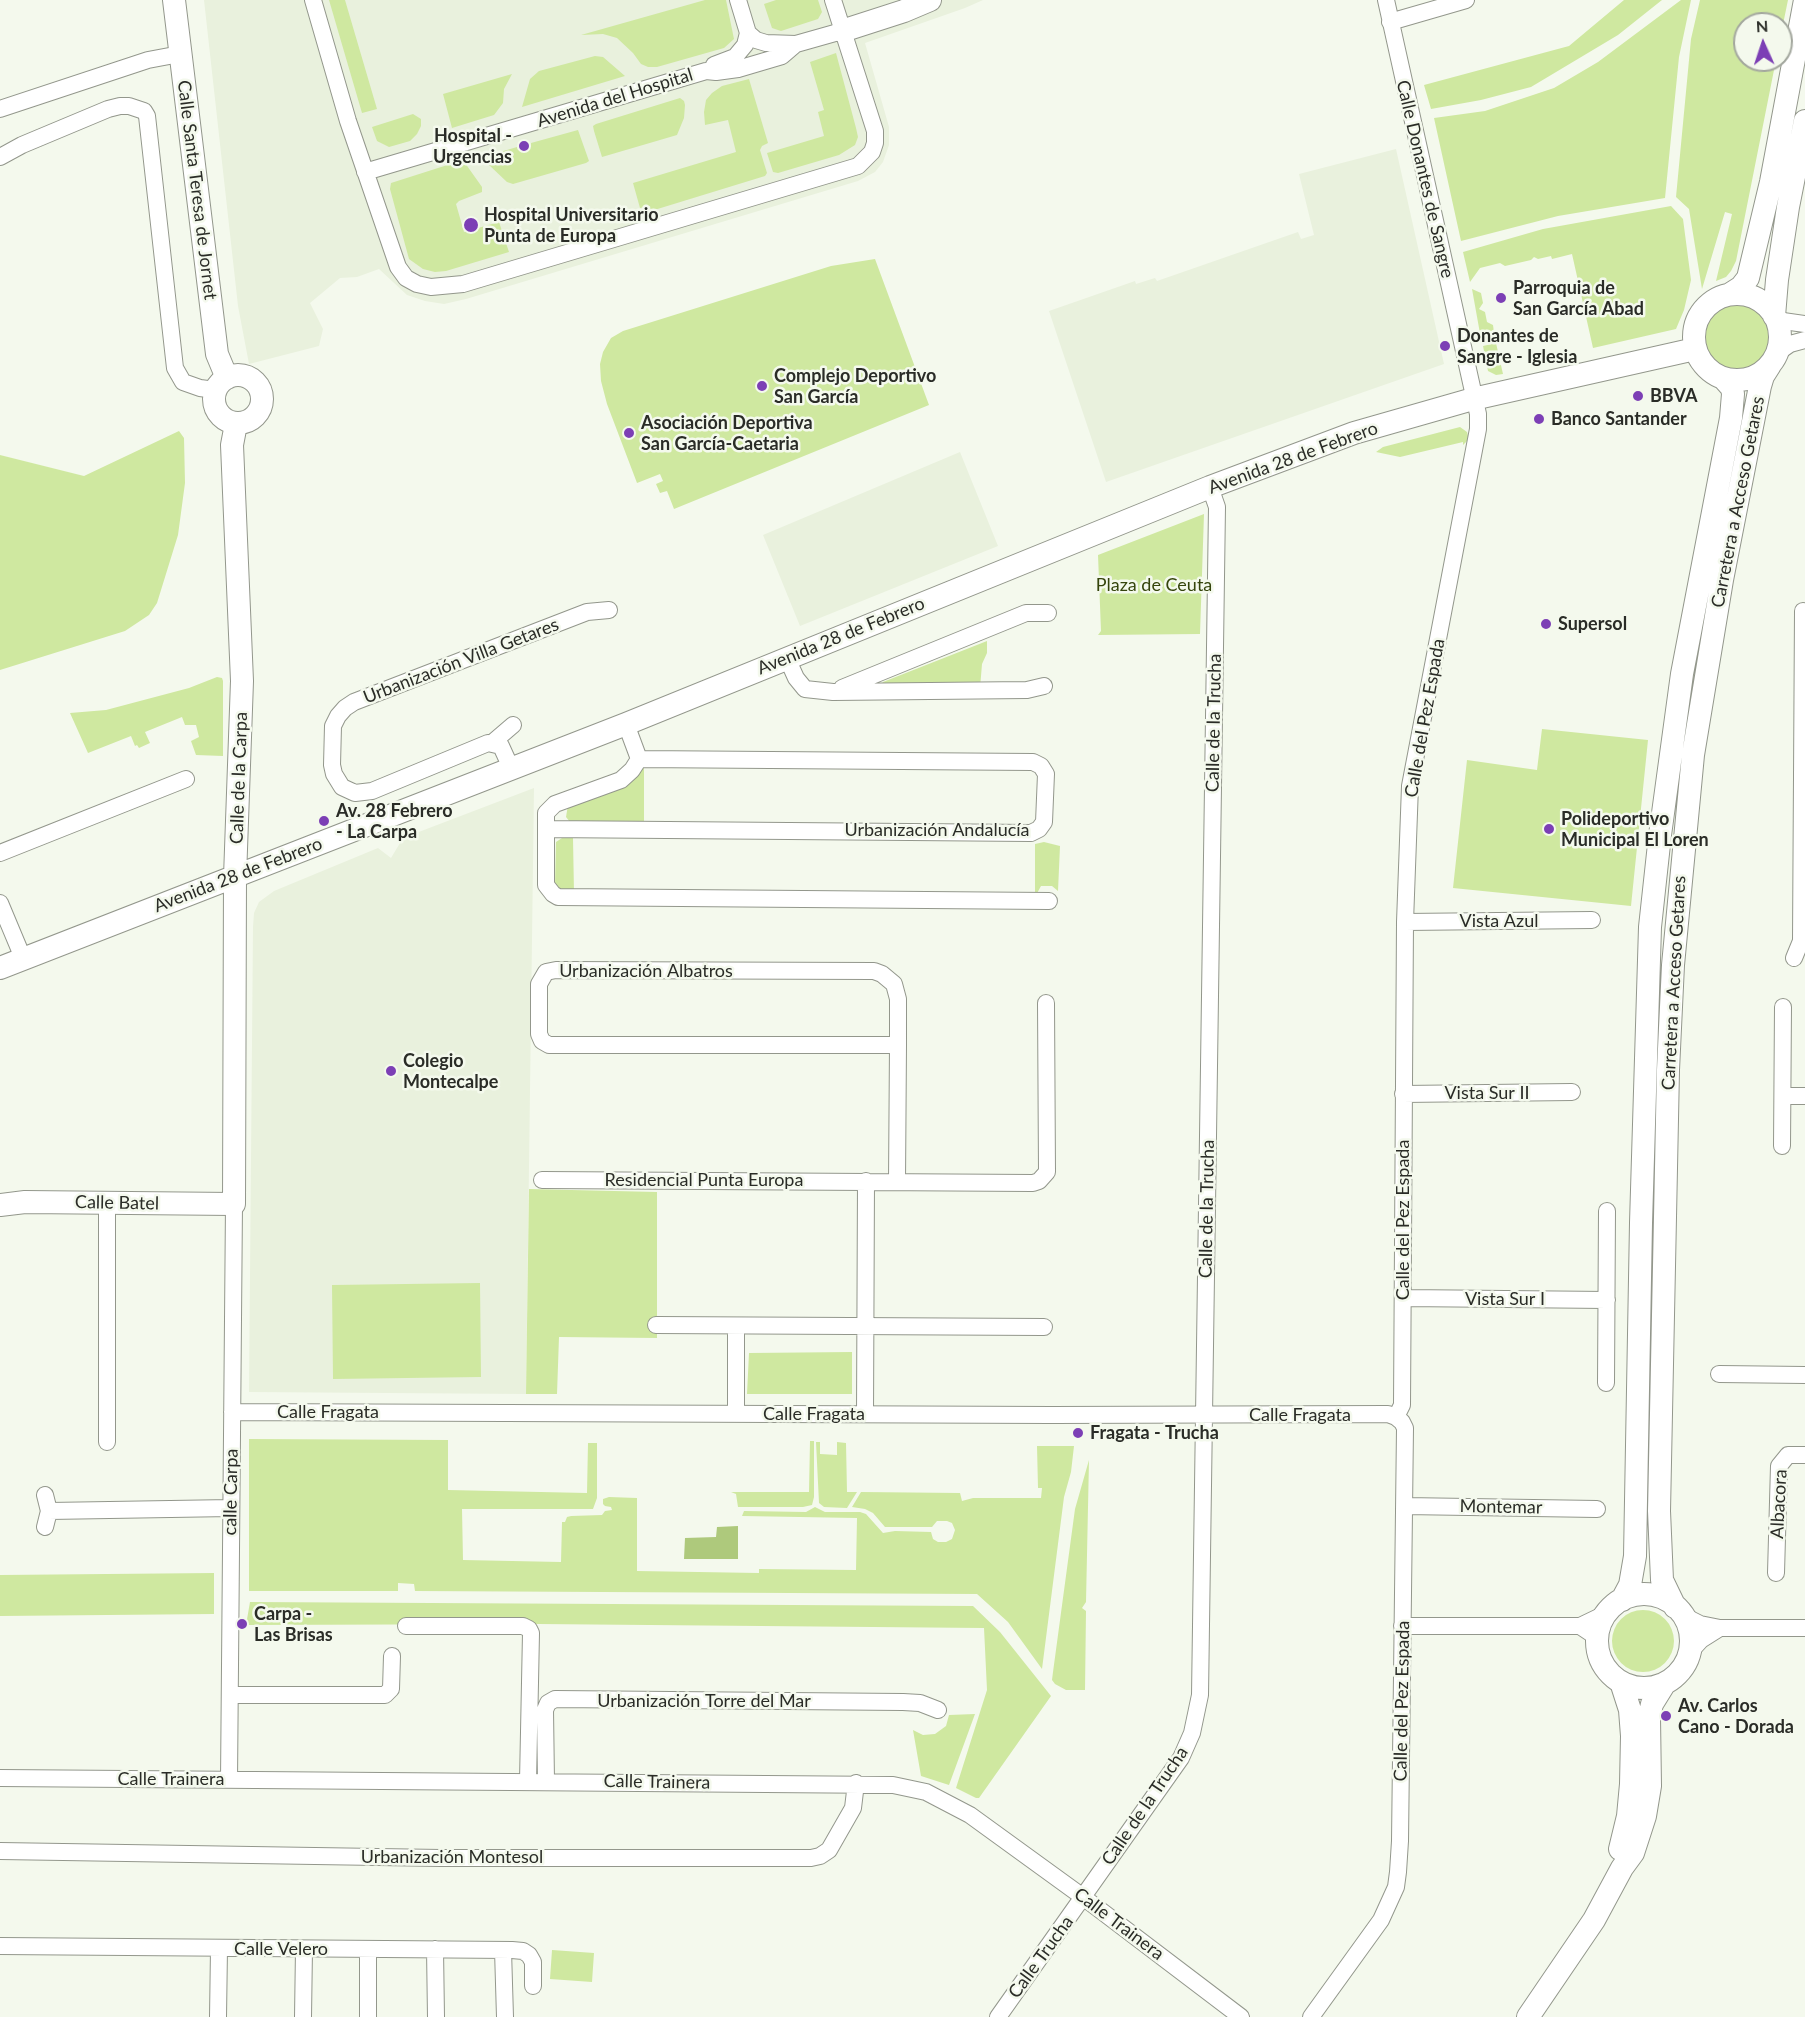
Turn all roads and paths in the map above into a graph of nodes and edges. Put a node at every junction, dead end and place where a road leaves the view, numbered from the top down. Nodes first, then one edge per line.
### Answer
1 (174, 0) edge
2 (313, 0) edge
3 (738, 0) edge
4 (833, 0) edge
5 (930, 0) edge
6 (1386, 0) edge
7 (1466, 0) edge
8 (1805, 0) edge
9 (1390, 22) junction
10 (842, 31) junction
11 (748, 33) junction
12 (796, 44) junction
13 (180, 54) junction
14 (706, 71) junction
15 (0, 109) edge
16 (1805, 121) edge
17 (0, 157) edge
18 (365, 172) junction
19 (1730, 294) junction
20 (1775, 318) junction
21 (1805, 324) edge
22 (1805, 340) edge
23 (1695, 349) junction
24 (1774, 359) junction
25 (1723, 378) junction
26 (221, 384) junction
27 (1473, 399) junction
28 (236, 424) junction
29 (1210, 487) junction
30 (609, 610) dead end
31 (1803, 611) dead end
32 (1048, 613) dead end
33 (787, 658) junction
34 (1044, 686) dead end
35 (832, 692) junction
36 (626, 724) junction
37 (513, 725) dead end
38 (492, 743) junction
39 (1804, 752) edge
40 (639, 759) junction
41 (512, 768) junction
42 (186, 779) dead end
43 (546, 829) junction
44 (0, 854) edge
45 (235, 877) junction
46 (1049, 901) dead end
47 (0, 903) edge
48 (1592, 920) dead end
49 (1405, 921) junction
50 (23, 958) junction
51 (1794, 958) dead end
52 (0, 968) edge
53 (1046, 1003) dead end
54 (1784, 1007) dead end
55 (898, 1045) junction
56 (1572, 1092) dead end
57 (1403, 1094) junction
58 (1783, 1095) junction
59 (1805, 1096) edge
60 (1782, 1146) dead end
61 (542, 1180) dead end
62 (866, 1181) junction
63 (897, 1181) junction
64 (107, 1204) junction
65 (234, 1204) junction
66 (0, 1205) edge
67 (1607, 1211) dead end
68 (1404, 1298) junction
69 (1606, 1300) junction
70 (657, 1325) dead end
71 (736, 1327) junction
72 (866, 1327) junction
73 (1044, 1328) dead end
74 (1719, 1374) dead end
75 (1805, 1375) edge
76 (1606, 1383) dead end
77 (232, 1412) junction
78 (736, 1414) junction
79 (865, 1414) junction
80 (1205, 1415) junction
81 (1396, 1417) junction
82 (107, 1442) dead end
83 (1805, 1455) edge
84 (1405, 1506) junction
85 (231, 1509) junction
86 (1597, 1509) dead end
87 (47, 1511) dead end
88 (1776, 1573) dead end
89 (1614, 1607) junction
90 (1679, 1611) junction
91 (406, 1626) dead end
92 (1402, 1626) junction
93 (1580, 1626) junction
94 (1720, 1628) junction
95 (1805, 1628) edge
96 (1597, 1641) junction
97 (1689, 1653) junction
98 (392, 1656) dead end
99 (1621, 1682) junction
100 (1665, 1683) junction
101 (230, 1695) junction
102 (938, 1710) dead end
103 (0, 1778) edge
104 (229, 1780) junction
105 (546, 1780) junction
106 (528, 1781) junction
107 (856, 1783) junction
108 (0, 1851) edge
109 (1622, 1868) junction
110 (1083, 1897) junction
111 (0, 1946) edge
112 (219, 1949) junction
113 (303, 1949) junction
114 (368, 1949) junction
115 (435, 1949) junction
116 (503, 1950) junction
117 (533, 1986) dead end
118 (218, 2017) edge
119 (303, 2017) edge
120 (368, 2017) edge
121 (436, 2017) edge
122 (505, 2017) edge
123 (998, 2017) edge
124 (1240, 2017) edge
125 (1311, 2017) edge
126 (1528, 2017) edge

1 - 13 street, Calle Santa Teresa de Jornet
2 - 18 street
3 - 11 street
4 - 10 street
5 - 10 street, Avenida del Hospital
6 - 9 street, Calle Donantes de Sangre
7 - 9 street
8 - 19 street
9 - 27 street, Calle Donantes de Sangre
10 - 12 street, Avenida del Hospital
10 - 18 street
11 - 12 street
11 - 14 street
12 - 14 street, Avenida del Hospital
13 - 15 street
13 - 26 street, Calle Santa Teresa de Jornet
14 - 18 street, Avenida del Hospital
16 - 20 street
17 - 26 street
19 - 20 street
19 - 23 street
20 - 21 street
20 - 24 street
22 - 24 street
23 - 25 street
23 - 27 street, Avenida 28 de Febrero
24 - 25 street
24 - 90 street, Carretera a Acceso Getares
25 - 89 street, Carretera a Acceso Getares
26 - 28 street
26 - 28 street
27 - 29 street, Avenida 28 de Febrero
27 - 49 street, Calle del Pez Espada
28 - 45 street, Calle de la Carpa
29 - 33 street, Avenida 28 de Febrero
29 - 80 street, Calle de la Trucha
30 - 38 street, Urbanización Villa Getares
31 - 39 street
32 - 35 street
33 - 35 street
33 - 36 street, Avenida 28 de Febrero
34 - 35 street
36 - 40 street
36 - 41 street, Avenida 28 de Febrero
37 - 38 street, Urbanización Villa Getares
38 - 41 street
39 - 51 street
40 - 43 street
40 - 43 street, Urbanización Andalucía
41 - 45 street, Avenida 28 de Febrero
42 - 44 street
43 - 46 street
45 - 50 street, Avenida 28 de Febrero
45 - 65 street, Calle de la Carpa
47 - 50 street
48 - 49 street, Vista Azul
49 - 57 street, Calle del Pez Espada
50 - 52 street, Avenida 28 de Febrero
53 - 63 street, Residencial Punta Europa
54 - 58 street
55 - 55 street, Urbanización Albatros
55 - 63 street, Urbanización Albatros
56 - 57 street, Vista Sur II
57 - 68 street, Calle del Pez Espada
58 - 59 street
58 - 60 street
61 - 62 street, Residencial Punta Europa
62 - 63 street, Residencial Punta Europa
62 - 72 street
64 - 65 street, Calle Batel
64 - 66 street, Calle Batel
64 - 82 street
65 - 77 street, calle Carpa
67 - 69 street
68 - 69 street, Vista Sur I
68 - 81 street, Calle del Pez Espada
69 - 76 street
70 - 71 street
71 - 72 street
71 - 78 street
72 - 73 street
72 - 79 street
74 - 75 street
77 - 78 street, Calle Fragata
77 - 85 street, calle Carpa
78 - 79 street, Calle Fragata
79 - 80 street, Calle Fragata
80 - 81 street, Calle Fragata
80 - 110 street, Calle de la Trucha
81 - 84 street, Calle del Pez Espada
83 - 88 street, Albacora
84 - 86 street, Montemar
84 - 92 street, Calle del Pez Espada
85 - 87 street
85 - 101 street, calle Carpa
89 - 90 street
89 - 93 street
89 - 96 street
90 - 94 street
90 - 97 street
91 - 106 street
92 - 93 street
92 - 125 street, Calle del Pez Espada
93 - 96 street
94 - 95 street
94 - 97 street
96 - 99 street
97 - 100 street
98 - 101 street
99 - 100 street
99 - 109 street
100 - 109 street
101 - 104 street, calle Carpa
102 - 105 street, Urbanización Torre del Mar
103 - 104 street, Calle Trainera
104 - 106 street, Calle Trainera
105 - 106 street, Calle Trainera
105 - 107 street, Calle Trainera
107 - 108 street, Urbanización Montesol
107 - 110 street, Calle Trainera
109 - 126 street
110 - 123 street, Calle Trucha
110 - 124 street, Calle Trainera
111 - 112 street, Calle Velero
112 - 113 street, Calle Velero
112 - 118 street
113 - 114 street, Calle Velero
113 - 119 street
114 - 115 street, Calle Velero
114 - 120 street
115 - 116 street, Calle Velero
115 - 121 street
116 - 117 street, Calle Velero
116 - 122 street

